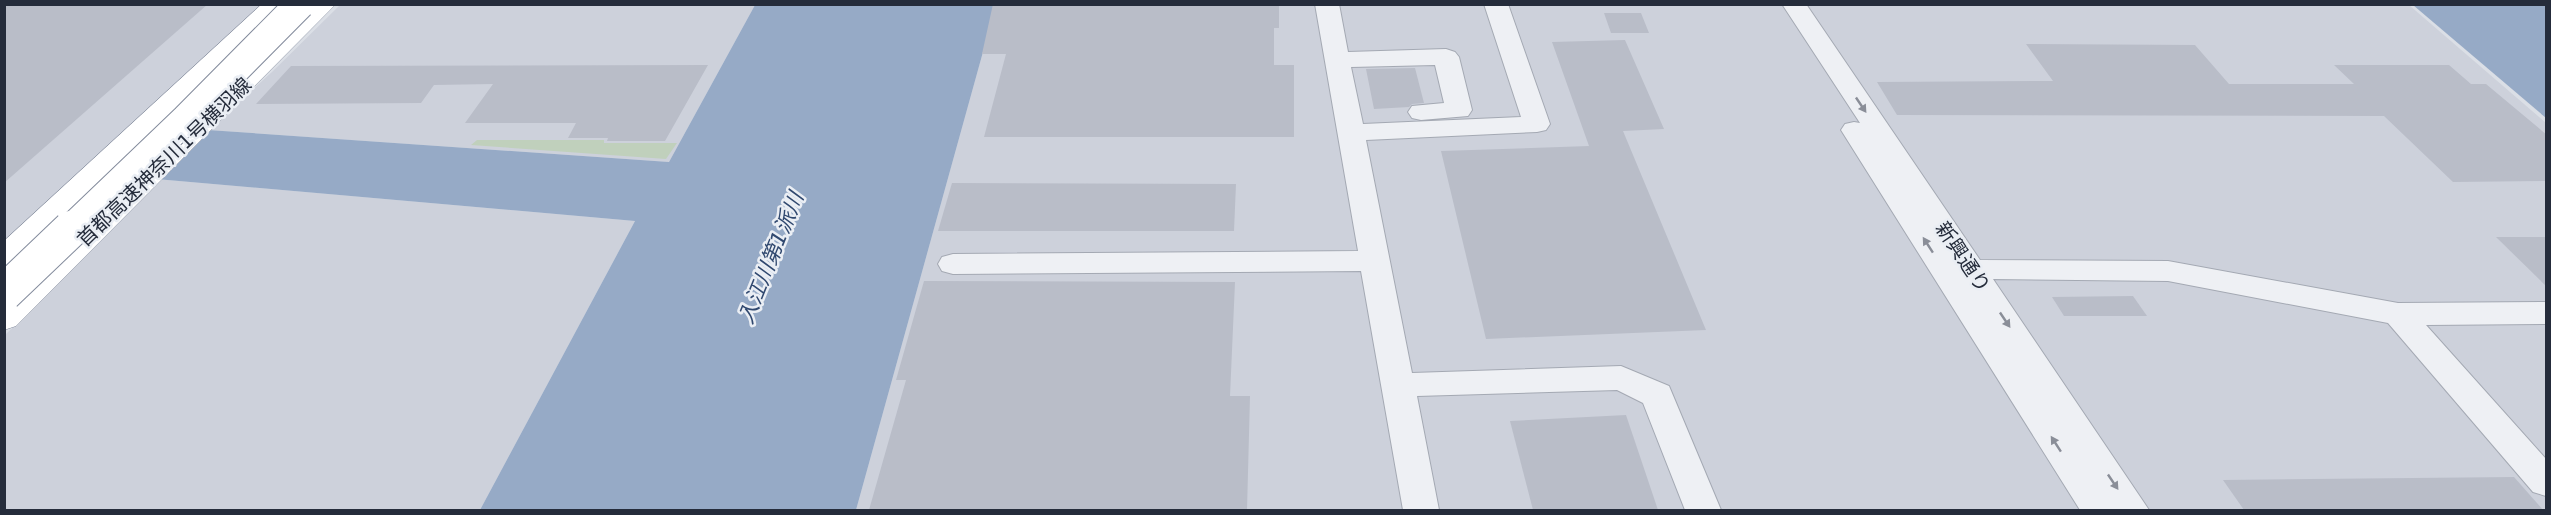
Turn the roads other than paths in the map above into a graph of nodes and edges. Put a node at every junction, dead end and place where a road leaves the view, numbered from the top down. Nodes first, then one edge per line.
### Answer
1 (243, 4) edge
2 (280, 4) edge
3 (300, 4) edge
4 (314, 4) edge
5 (323, 4) edge
6 (336, 4) edge
7 (1327, 4) edge
8 (1496, 4) edge
9 (1773, 4) edge
10 (1794, 4) edge
11 (1337, 60) junction
12 (252, 63) junction
13 (1349, 124) junction
14 (4, 239) edge
15 (4, 260) edge
16 (1375, 261) junction
17 (953, 264) dead end
18 (4, 266) edge
19 (1958, 271) junction
20 (4, 293) edge
21 (2547, 313) edge
22 (2398, 314) junction
23 (4, 318) edge
24 (1398, 385) junction
25 (2547, 482) edge
26 (1421, 510) edge
27 (1703, 510) edge
28 (2099, 510) edge
29 (2132, 510) edge

1 - 14 highway
2 - 4 street
2 - 15 highway, 首都高速神奈川1号横羽線
3 - 12 highway, bridge
5 - 12 highway, 首都高速神奈川1号横羽線
6 - 12 highway
7 - 11 street
8 - 13 street
19 -> 9 street, 新興通り
10 -> 19 street, 新興通り
11 - 13 street
11 - 13 street
12 - 18 highway, bridge
12 - 20 highway, bridge
12 - 23 highway, 首都高速神奈川1号横羽線
13 - 16 street
16 - 17 street
16 - 24 street
19 - 22 street
28 -> 19 street, 新興通り
19 -> 29 street, 新興通り
21 - 22 street
22 - 25 street
24 - 26 street
24 - 27 street

